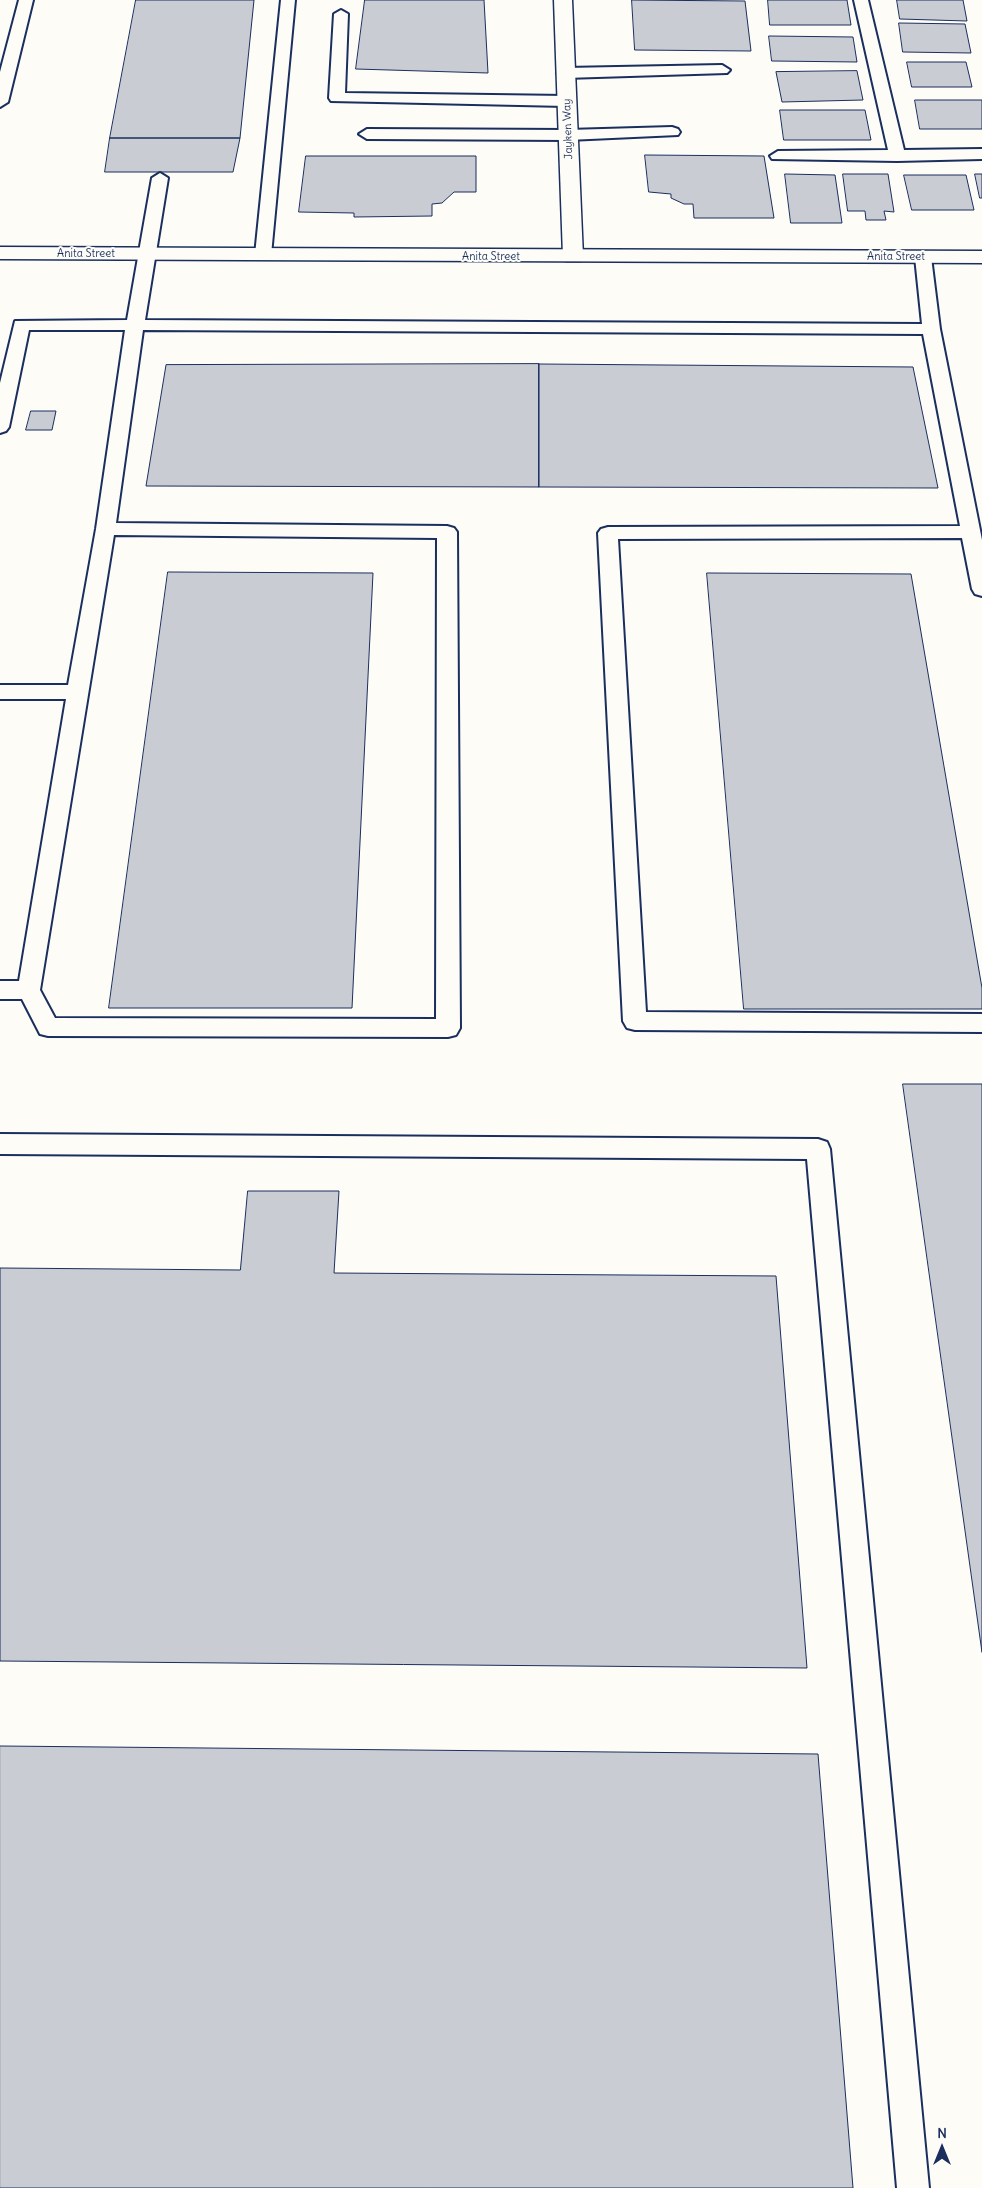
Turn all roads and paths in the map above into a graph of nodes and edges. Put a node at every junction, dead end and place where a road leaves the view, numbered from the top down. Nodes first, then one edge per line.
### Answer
1 (26, 0) edge
2 (288, 0) edge
3 (562, 0) edge
4 (861, 0) edge
5 (341, 14) dead end
6 (722, 70) dead end
7 (565, 73) junction
8 (566, 101) junction
9 (0, 102) edge
10 (672, 132) dead end
11 (366, 134) dead end
12 (568, 135) junction
13 (982, 154) edge
14 (778, 156) dead end
15 (897, 156) junction
16 (160, 178) dead end
17 (0, 253) edge
18 (147, 254) junction
19 (263, 255) junction
20 (572, 258) junction
21 (922, 258) junction
22 (982, 258) edge
23 (135, 325) junction
24 (931, 329) junction
25 (0, 427) edge
26 (106, 529) junction
27 (971, 532) junction
28 (982, 589) edge
29 (0, 692) edge
30 (77, 692) junction
31 (0, 990) edge
32 (29, 990) junction
33 (982, 1023) edge
34 (0, 1144) edge
35 (913, 2188) edge

1 - 9 lane
2 - 19 lane
3 - 7 street, Jayken Way
4 - 15 lane
5 - 8 lane
6 - 7 lane
7 - 8 street, Jayken Way
8 - 12 street, Jayken Way
10 - 12 lane
11 - 12 lane
12 - 20 street, Jayken Way
13 - 15 lane
14 - 15 lane
16 - 18 lane
17 - 18 street, Anita Street
18 - 19 street, Anita Street
18 - 23 lane
19 - 20 street, Anita Street
20 - 21 street, Anita Street
21 - 22 street, Anita Street
21 - 24 lane
23 - 24 lane
23 - 25 lane
23 - 26 lane
24 - 27 lane
26 - 30 lane
26 - 32 lane
27 - 28 lane
27 - 33 lane
29 - 30 lane
30 - 32 lane
31 - 32 lane
34 - 35 lane

